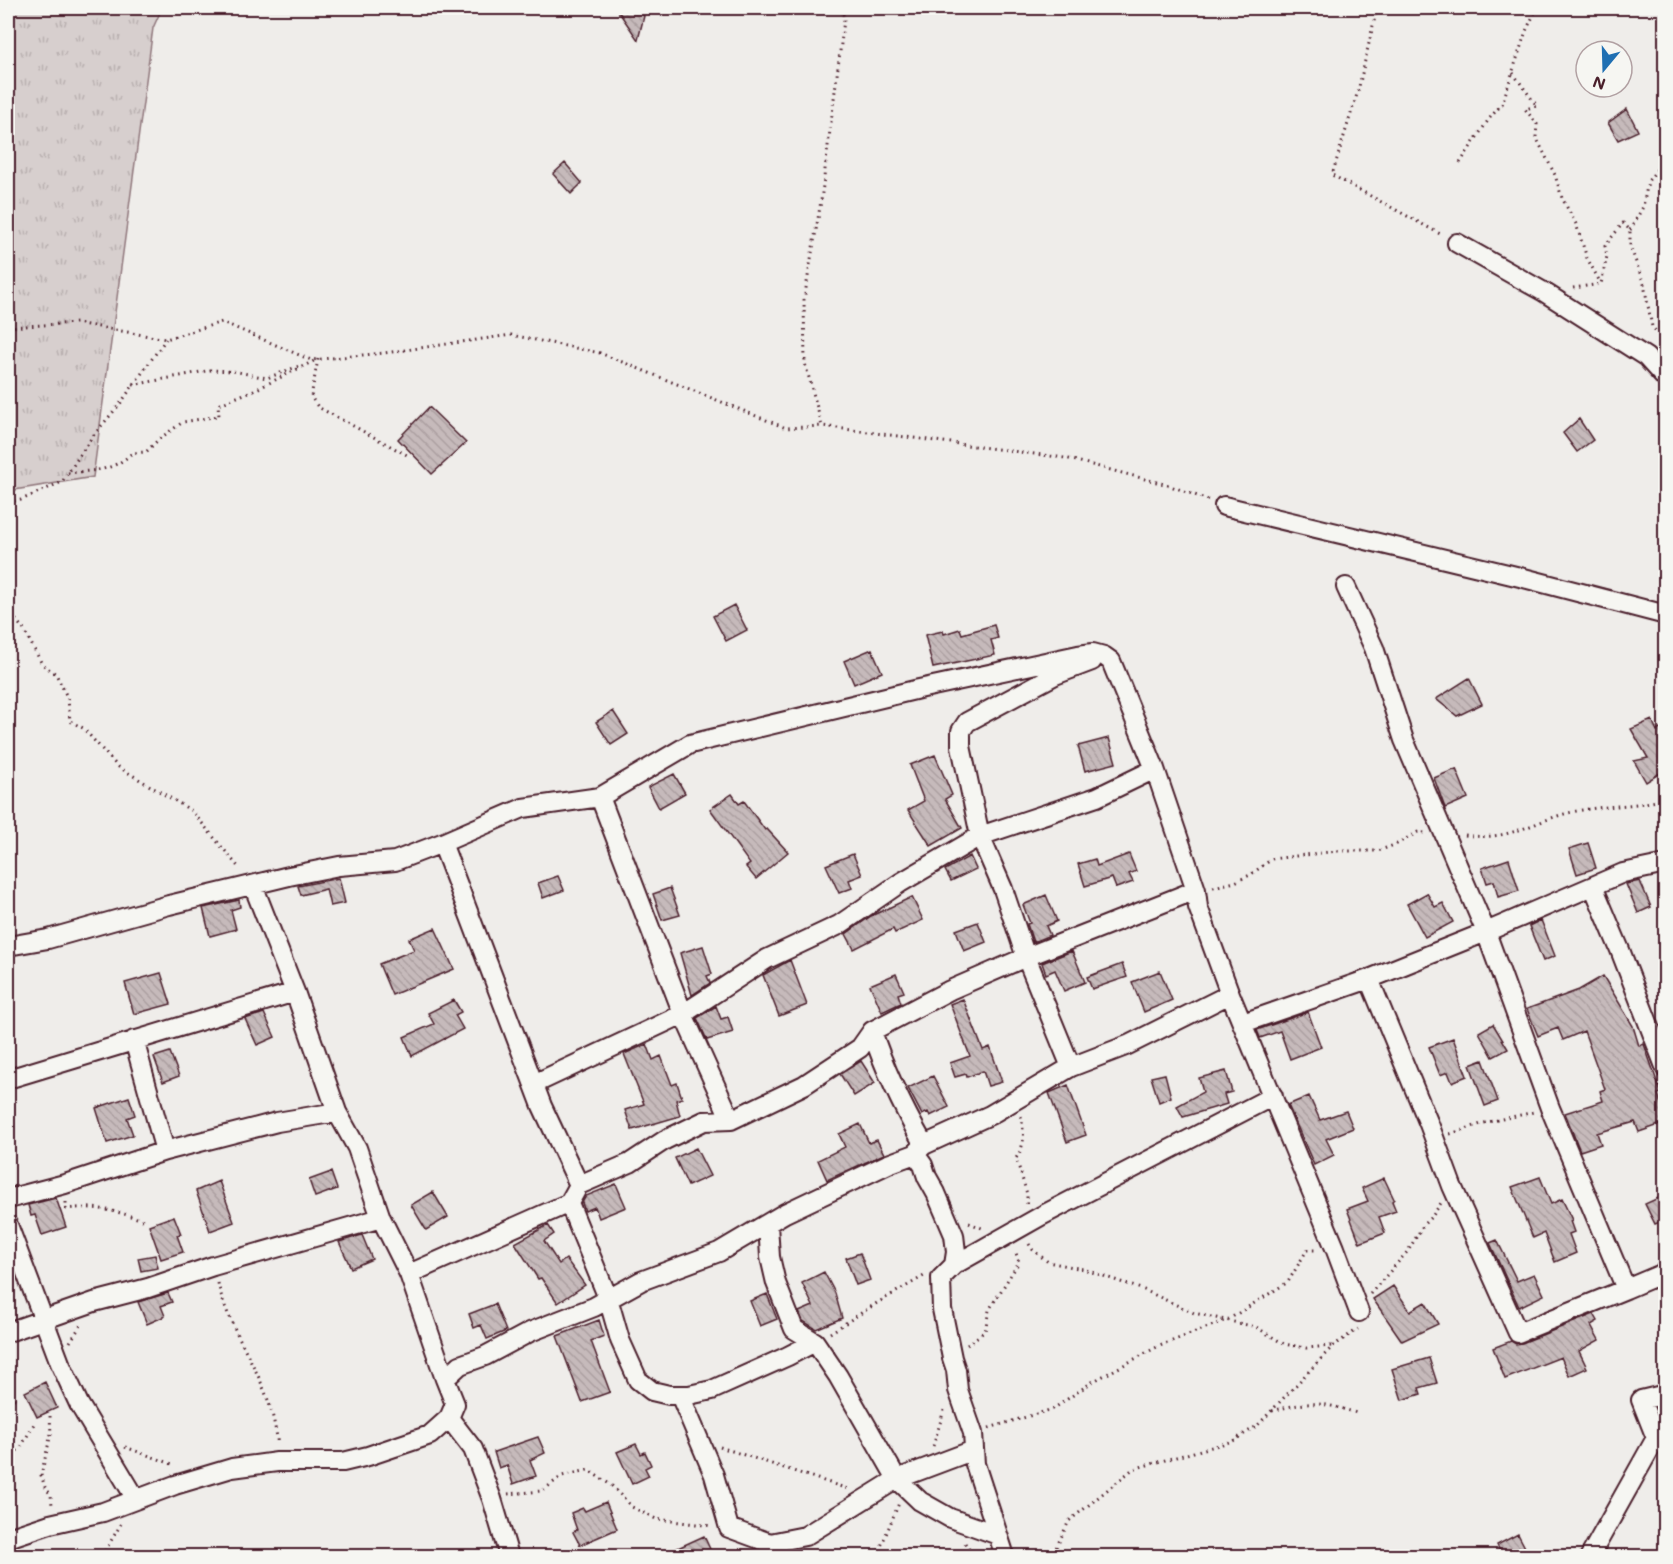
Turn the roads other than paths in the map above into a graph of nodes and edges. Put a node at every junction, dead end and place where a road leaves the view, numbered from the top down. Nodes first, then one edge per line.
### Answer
1 (1457, 243) road end
2 (1665, 379) edge
3 (1224, 506) road end
4 (1346, 587) dead end
5 (1665, 615) edge
6 (1104, 656) junction
7 (1155, 769) junction
8 (600, 797) junction
9 (980, 836) junction
10 (442, 843) junction
11 (1665, 864) edge
12 (253, 885) junction
13 (1593, 886) junction
14 (1196, 890) junction
15 (1486, 932) junction
16 (8, 946) edge
17 (1026, 957) junction
18 (1369, 979) junction
19 (295, 992) junction
20 (1230, 994) junction
21 (683, 1014) junction
22 (1243, 1023) junction
23 (872, 1030) junction
24 (134, 1040) junction
25 (1071, 1067) junction
26 (1665, 1069) edge
27 (8, 1079) edge
28 (534, 1084) junction
29 (1273, 1096) junction
30 (337, 1112) junction
31 (731, 1120) junction
32 (919, 1150) junction
33 (165, 1151) junction
34 (579, 1185) junction
35 (8, 1199) edge
36 (569, 1203) junction
37 (381, 1218) junction
38 (768, 1224) junction
39 (8, 1225) edge
40 (954, 1264) junction
41 (1665, 1272) edge
42 (409, 1274) junction
43 (1626, 1289) junction
44 (608, 1298) junction
45 (44, 1318) junction
46 (1362, 1318) road end
47 (8, 1332) edge
48 (815, 1342) junction
49 (445, 1379) junction
50 (1665, 1394) edge
51 (680, 1395) junction
52 (449, 1419) junction
53 (973, 1441) junction
54 (897, 1479) junction
55 (135, 1499) junction
56 (998, 1535) junction
57 (8, 1538) edge
58 (510, 1557) edge
59 (1000, 1557) edge
60 (1590, 1557) edge

1 - 2 street
3 - 5 street
4 - 15 street
6 - 7 street
6 - 8 street
6 - 9 street
7 - 9 street
7 - 14 street
8 - 10 street
8 - 21 street
9 - 17 street
9 - 21 street
10 - 12 street
10 - 28 street
11 - 13 street
12 - 16 street
12 - 19 street
13 - 15 street
13 - 26 street
14 - 17 street
14 - 20 street
15 - 18 street
15 - 43 street
17 - 23 street
17 - 25 street
18 - 22 street
18 - 43 street
19 - 24 street
19 - 30 street
20 - 22 street
20 - 25 street
21 - 28 street
21 - 31 street
22 - 29 street
23 - 31 street
23 - 32 street
24 - 27 street
24 - 33 street
25 - 32 street
28 - 34 street
29 - 40 street
29 - 46 street
30 - 33 street
30 - 37 street
31 - 34 street
32 - 38 street
32 - 40 street
33 - 35 street
34 - 36 street
36 - 42 street
36 - 44 street
37 - 42 street
37 - 45 street
38 - 44 street
38 - 48 street
39 - 45 street
40 - 53 street
41 - 43 street
42 - 49 street
44 - 49 street
44 - 51 street
45 - 47 street
45 - 55 street
48 - 51 street
48 - 54 street
49 - 52 street
50 - 60 street
51 - 54 street
52 - 55 street
52 - 58 street
53 - 54 street
53 - 56 street
54 - 56 street
55 - 57 street
56 - 59 street

